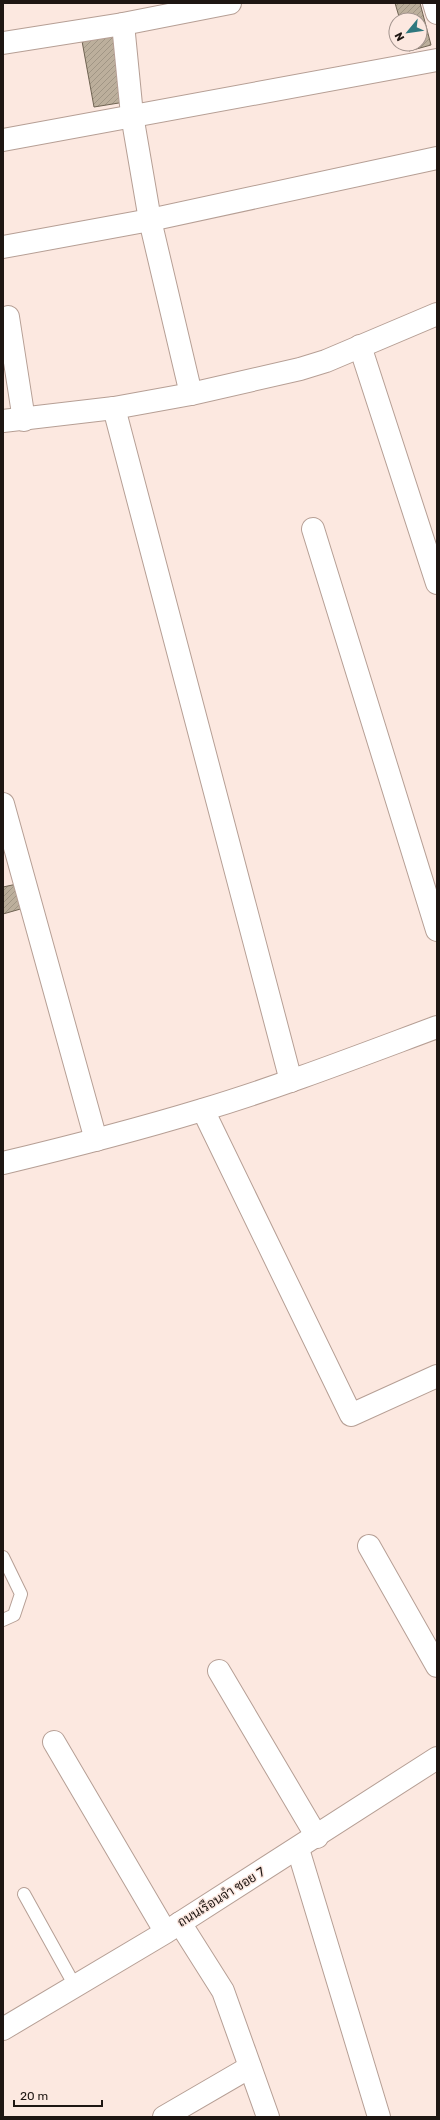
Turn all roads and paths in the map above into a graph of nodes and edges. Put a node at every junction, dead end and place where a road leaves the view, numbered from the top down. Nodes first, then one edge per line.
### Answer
1 (230, 3) edge
2 (434, 3) edge
3 (437, 13) edge
4 (124, 24) junction
5 (3, 44) edge
6 (437, 60) edge
7 (132, 115) junction
8 (3, 140) edge
9 (437, 158) edge
10 (150, 220) junction
11 (3, 247) edge
12 (437, 314) edge
13 (8, 317) dead end
14 (360, 346) junction
15 (191, 394) junction
16 (114, 408) junction
17 (13, 421) edge
18 (313, 529) dead end
19 (437, 583) edge
20 (3, 804) edge
21 (437, 930) edge
22 (437, 1027) edge
23 (291, 1081) junction
24 (203, 1110) junction
25 (96, 1140) junction
26 (3, 1163) edge
27 (437, 1376) edge
28 (369, 1546) dead end
29 (3, 1557) edge
30 (3, 1620) edge
31 (437, 1666) edge
32 (219, 1671) dead end
33 (54, 1742) dead end
34 (437, 1758) edge
35 (317, 1837) junction
36 (298, 1849) junction
37 (24, 1894) dead end
38 (173, 1927) junction
39 (75, 1986) junction
40 (3, 2029) edge
41 (250, 2067) junction
42 (164, 2117) edge
43 (268, 2117) edge
44 (379, 2117) edge

1 - 4 street
2 - 3 street
4 - 5 street
4 - 7 street
6 - 7 street
7 - 8 street
7 - 10 street
9 - 10 street
10 - 11 street
10 - 15 street
12 - 14 street
13 - 17 street
14 - 15 street
14 - 19 street
15 - 16 street
16 - 17 street
16 - 23 street
18 - 21 street
20 - 25 street
22 - 23 street
23 - 24 street
24 - 25 street
24 - 27 street
25 - 26 street
28 - 31 street
29 - 30 lane
32 - 35 street
33 - 38 street
34 - 35 street, ถนนเรือนจำ ซอย 7
35 - 36 street, ถนนเรือนจำ ซอย 7
36 - 38 street, ถนนเรือนจำ ซอย 7
36 - 44 street
37 - 39 lane
38 - 39 street, ถนนเรือนจำ ซอย 7
38 - 41 street
39 - 40 street, ถนนเรือนจำ ซอย 7
41 - 42 street
41 - 43 street

